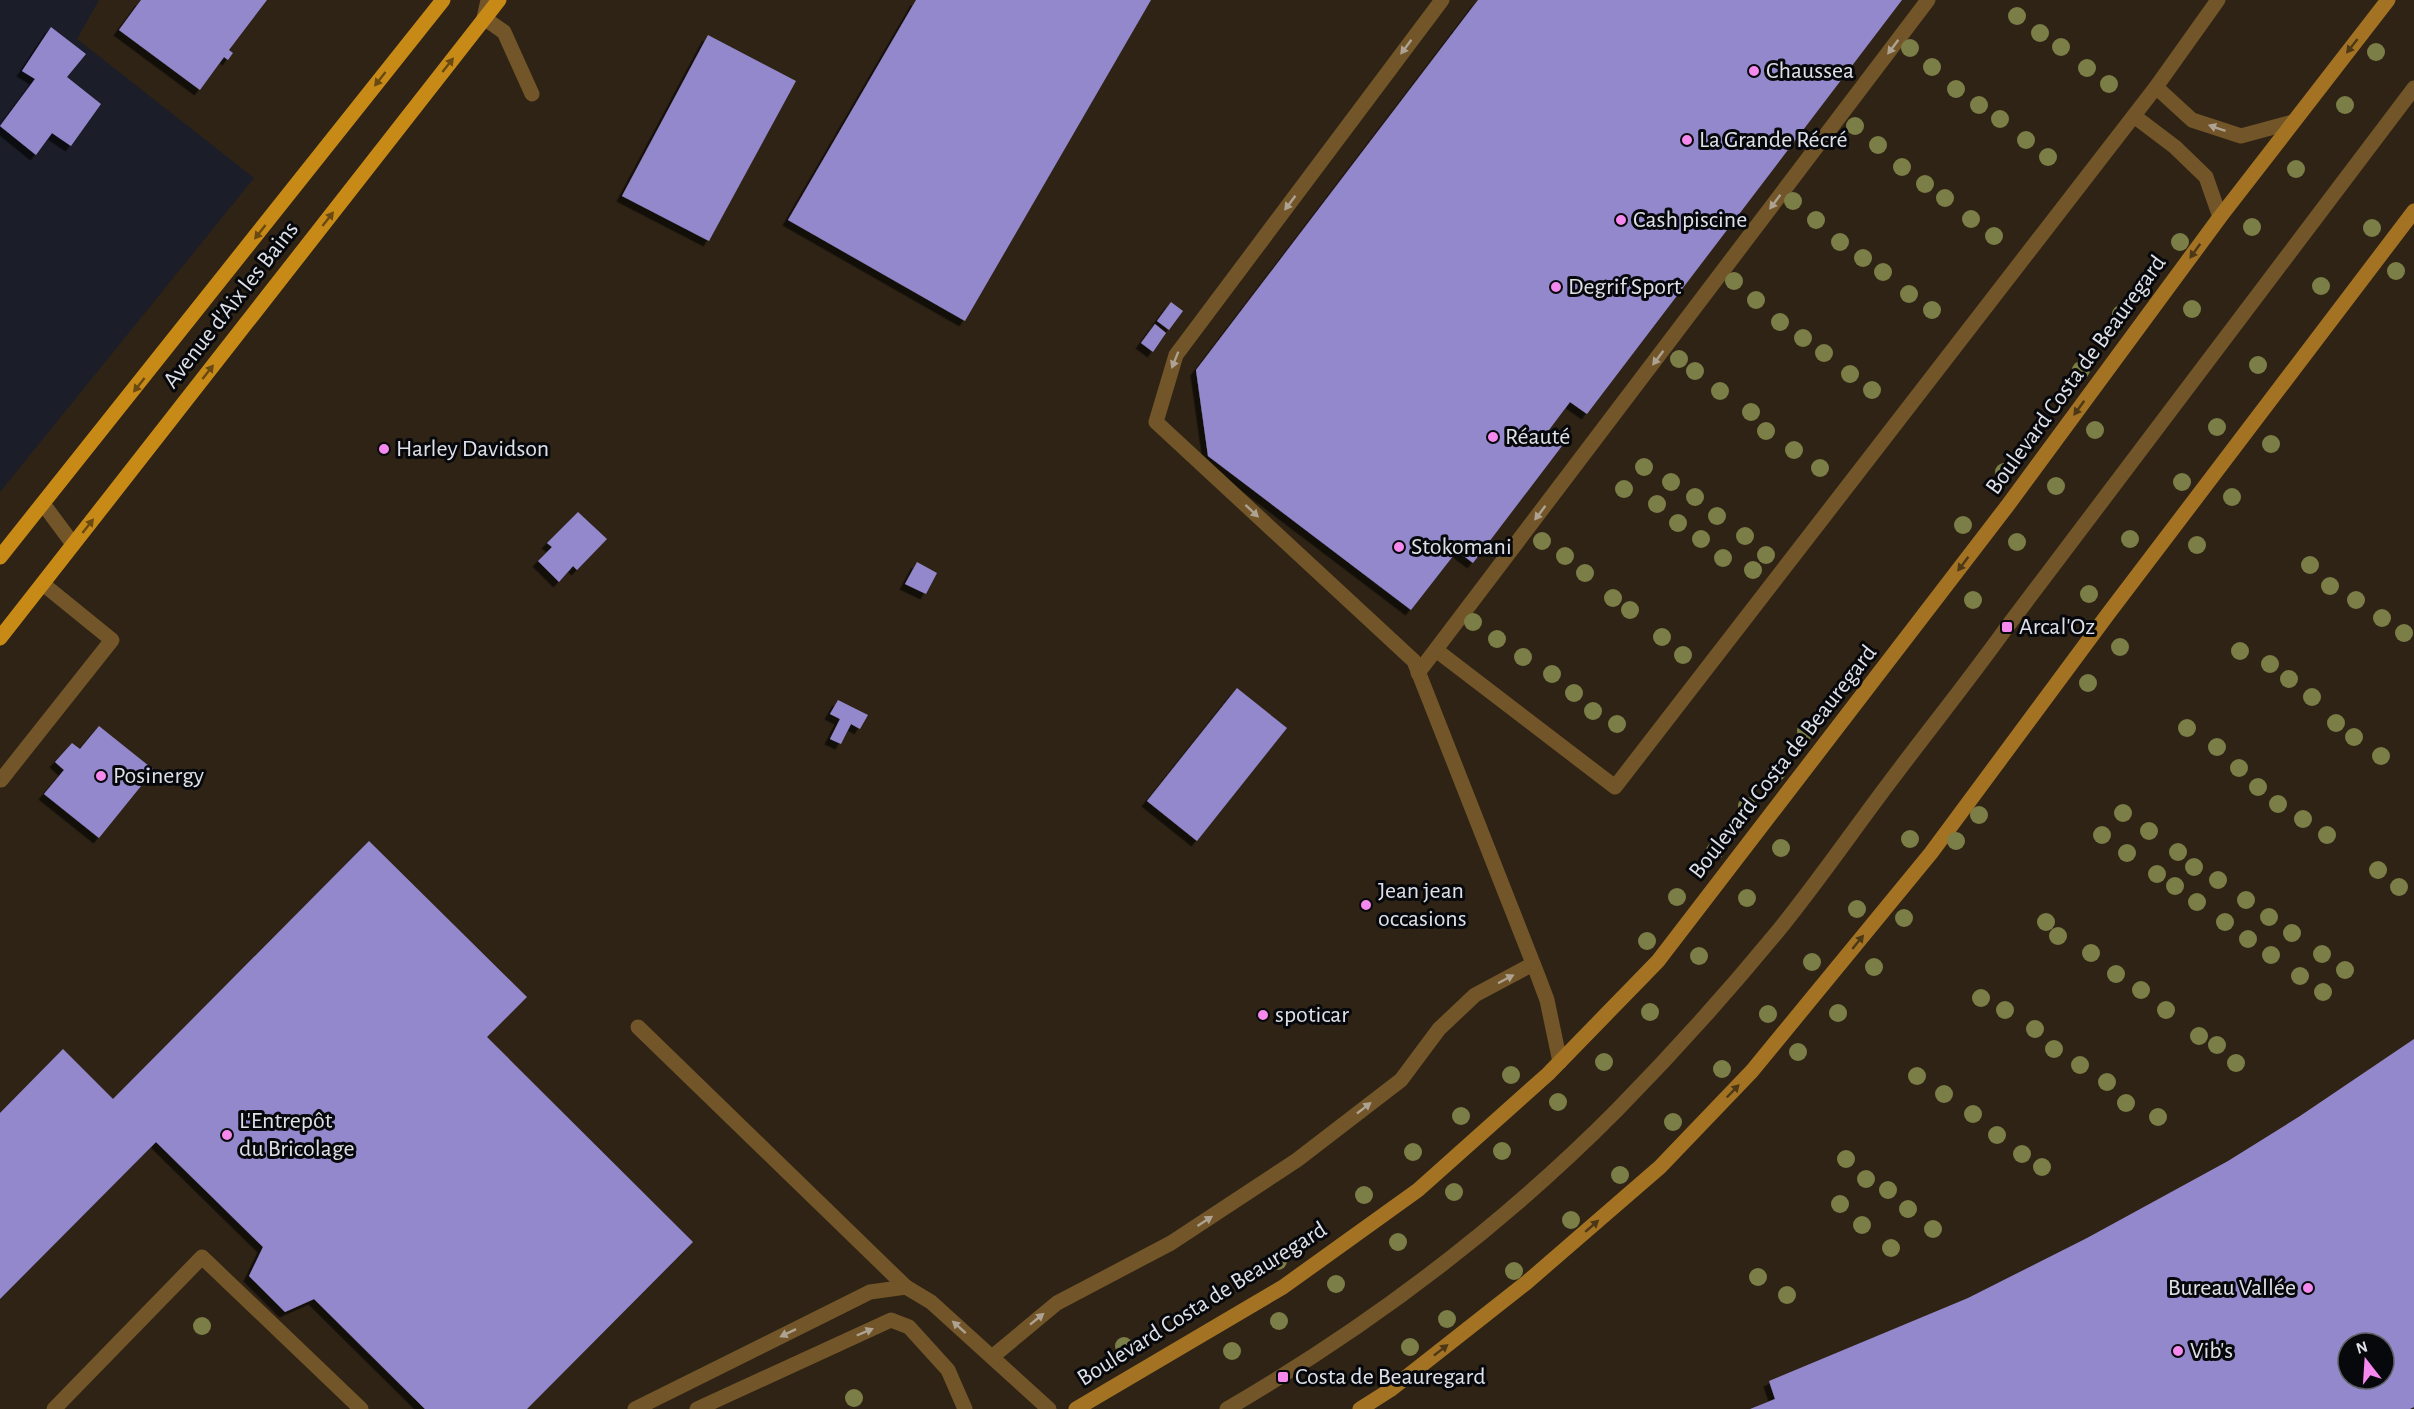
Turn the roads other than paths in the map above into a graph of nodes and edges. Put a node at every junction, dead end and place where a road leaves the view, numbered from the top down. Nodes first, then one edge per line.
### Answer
1 (443, 0) edge
2 (488, 0) edge
3 (499, 0) edge
4 (1442, 0) edge
5 (1928, 0) edge
6 (2218, 0) edge
7 (2388, 0) edge
8 (484, 18) junction
9 (2156, 87) junction
10 (2414, 88) edge
11 (532, 94) dead end
12 (2134, 116) junction
13 (2293, 122) junction
14 (2414, 211) edge
15 (2220, 216) junction
16 (44, 505) junction
17 (73, 544) junction
18 (0, 557) edge
19 (43, 584) junction
20 (0, 638) edge
21 (1436, 650) junction
22 (1418, 673) junction
23 (1, 780) edge
24 (1533, 964) junction
25 (638, 1027) dead end
26 (1560, 1062) junction
27 (906, 1287) junction
28 (992, 1357) junction
29 (54, 1409) edge
30 (361, 1409) edge
31 (635, 1409) edge
32 (697, 1409) edge
33 (965, 1409) edge
34 (1050, 1409) edge
35 (1076, 1409) edge
36 (1227, 1409) edge
37 (1360, 1409) edge

1 -> 16 main road, Avenue d'Aix les Bains
2 - 8 lane
3 - 8 main road, Avenue d'Aix les Bains
4 -> 22 lane
5 -> 21 lane
6 - 9 lane
7 -> 13 street, Boulevard Costa de Beauregard
8 - 11 lane
17 -> 8 main road, Avenue d'Aix les Bains
9 - 12 lane
13 -> 9 lane
10 - 36 lane
12 - 15 lane
12 - 21 lane
13 - 15 street, Boulevard Costa de Beauregard
37 -> 14 street
15 -> 26 street, Boulevard Costa de Beauregard
16 - 17 lane
16 - 18 main road, Avenue d'Aix les Bains
17 - 19 main road, Avenue d'Aix les Bains
19 - 20 main road, Avenue d'Aix les Bains
19 - 23 lane
21 - 22 lane
22 - 24 lane
24 - 26 lane
28 -> 24 lane
25 - 27 lane
26 - 35 street, Boulevard Costa de Beauregard
28 -> 27 lane
27 -> 31 lane
28 - 34 lane
29 - 30 lane
32 -> 33 lane

